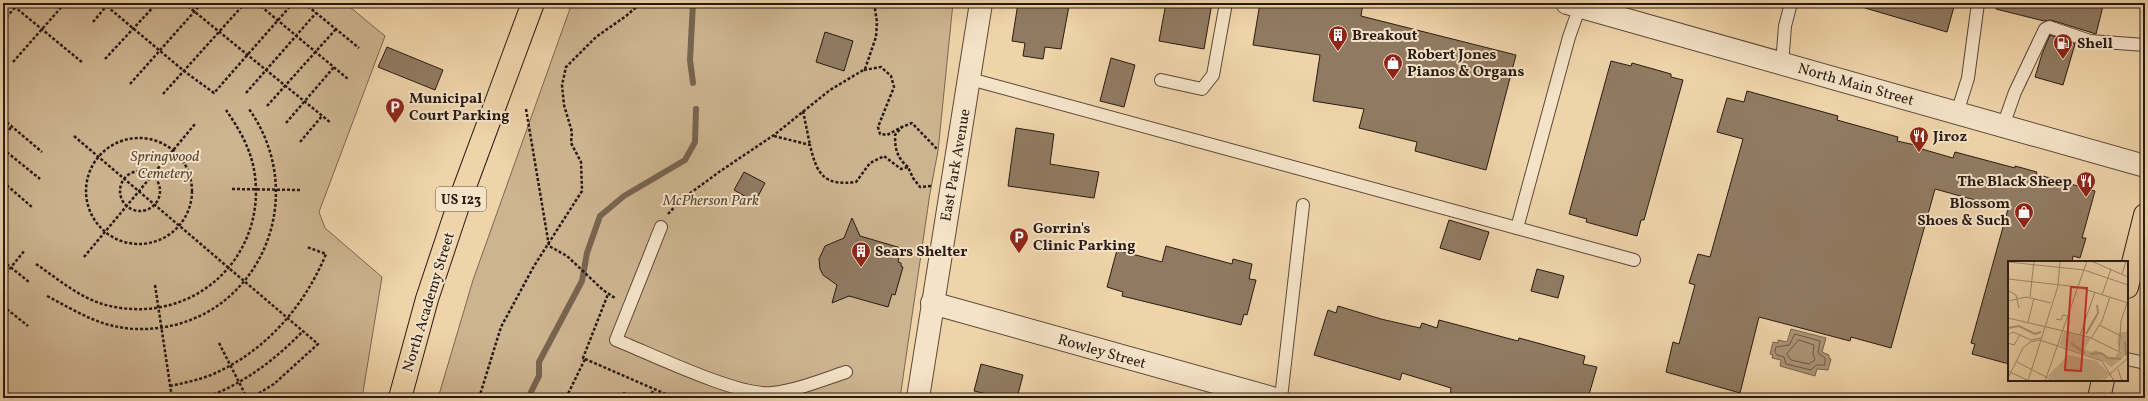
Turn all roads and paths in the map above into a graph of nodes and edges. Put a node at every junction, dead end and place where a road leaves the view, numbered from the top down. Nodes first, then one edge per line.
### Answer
1 (10, 3) edge
2 (19, 3) edge
3 (65, 3) edge
4 (103, 3) edge
5 (110, 3) edge
6 (157, 3) edge
7 (184, 3) edge
8 (202, 3) edge
9 (245, 3) edge
10 (257, 3) edge
11 (293, 3) edge
12 (304, 3) edge
13 (533, 3) edge
14 (641, 3) edge
15 (874, 3) edge
16 (981, 3) edge
17 (1226, 3) edge
18 (1791, 3) edge
19 (1978, 3) edge
20 (1573, 5) edge
21 (107, 6) junction
22 (15, 7) junction
23 (195, 11) junction
24 (316, 13) junction
25 (278, 20) junction
26 (3, 21) edge
27 (93, 22) dead end
28 (42, 29) junction
29 (133, 29) junction
30 (336, 29) junction
31 (219, 32) junction
32 (296, 36) junction
33 (2145, 45) edge
34 (360, 48) dead end
35 (160, 51) junction
36 (315, 52) junction
37 (248, 55) junction
38 (105, 59) dead end
39 (13, 62) dead end
40 (83, 63) dead end
41 (1782, 64) junction
42 (334, 67) junction
43 (266, 70) junction
44 (184, 71) junction
45 (863, 71) junction
46 (348, 79) dead end
47 (970, 79) junction
48 (1161, 80) dead end
49 (130, 84) dead end
50 (285, 86) junction
51 (246, 93) dead end
52 (164, 94) dead end
53 (304, 101) junction
54 (267, 106) dead end
55 (248, 108) dead end
56 (526, 109) dead end
57 (226, 110) dead end
58 (803, 111) junction
59 (1957, 113) junction
60 (322, 116) junction
61 (3, 119) edge
62 (286, 123) dead end
63 (331, 123) dead end
64 (195, 124) dead end
65 (12, 126) junction
66 (2003, 126) junction
67 (902, 127) junction
68 (774, 135) junction
69 (74, 136) dead end
70 (3, 138) edge
71 (300, 142) dead end
72 (810, 145) junction
73 (3, 149) edge
74 (173, 151) junction
75 (938, 151) dead end
76 (42, 152) dead end
77 (99, 156) junction
78 (2145, 166) edge
79 (908, 167) junction
80 (153, 175) junction
81 (124, 178) junction
82 (40, 179) dead end
83 (3, 182) edge
84 (931, 186) dead end
85 (232, 189) dead end
86 (256, 189) junction
87 (276, 190) junction
88 (300, 190) dead end
89 (140, 191) junction
90 (155, 204) junction
91 (127, 206) junction
92 (1303, 206) dead end
93 (33, 208) dead end
94 (2145, 215) edge
95 (179, 225) junction
96 (661, 227) joint
97 (1517, 228) junction
98 (105, 232) junction
99 (549, 246) junction
100 (307, 247) dead end
101 (25, 250) dead end
102 (84, 257) dead end
103 (1634, 260) dead end
104 (3, 261) edge
105 (36, 264) dead end
106 (11, 267) junction
107 (229, 268) junction
108 (3, 277) edge
109 (244, 281) junction
110 (29, 282) dead end
111 (2128, 283) edge
112 (155, 286) dead end
113 (47, 296) dead end
114 (932, 303) junction
115 (3, 306) edge
116 (159, 309) junction
117 (288, 318) junction
118 (28, 326) dead end
119 (161, 327) junction
120 (303, 331) junction
121 (219, 343) dead end
122 (3, 350) edge
123 (7, 353) dead end
124 (2128, 358) edge
125 (585, 359) junction
126 (2145, 363) edge
127 (230, 365) junction
128 (846, 372) dead end
129 (2104, 381) edge
130 (239, 383) junction
131 (170, 386) junction
132 (654, 389) junction
133 (623, 393) dead end
134 (172, 398) edge
135 (204, 398) edge
136 (247, 398) edge
137 (252, 398) edge
138 (400, 398) edge
139 (479, 398) edge
140 (566, 398) edge
141 (635, 398) edge
142 (650, 398) edge
143 (675, 398) edge
144 (918, 398) edge
145 (1272, 398) edge
146 (1281, 398) edge
147 (2099, 398) edge

1 - 22 path
2 - 22 path
3 - 28 path
4 - 21 path
5 - 21 path
6 - 29 path
7 - 23 path
8 - 23 path
9 - 31 path
10 - 25 path
11 - 25 path
12 - 24 path
13 - 138 highway, North Academy Street / US 123
14 - 99 path
15 - 45 path
16 - 47 street, East Park Avenue
17 - 48 lane
18 - 41 lane
19 - 59 lane
20 - 41 street, North Main Street
20 - 97 lane
21 - 27 path
21 - 29 path
22 - 26 path
22 - 28 path
23 - 31 path
23 - 35 path
24 - 30 path
24 - 32 path
25 - 32 path
25 - 37 path
28 - 39 path
28 - 40 path
29 - 35 path
29 - 38 path
30 - 34 path
30 - 36 path
31 - 37 path
31 - 44 path
32 - 36 path
32 - 43 path
33 - 66 lane
35 - 44 path
35 - 49 path
36 - 42 path
36 - 50 path
37 - 43 path
37 - 44 path
41 - 59 street, North Main Street
42 - 46 path
42 - 53 path
43 - 50 path
43 - 51 path
44 - 52 path
45 - 58 path
45 - 67 path
47 - 97 lane
47 - 114 street, East Park Avenue
50 - 53 path
50 - 54 path
53 - 60 path
53 - 62 path
55 - 87 path
56 - 99 path
57 - 86 path
58 - 68 path
58 - 72 path
59 - 66 street, North Main Street
60 - 63 path
60 - 71 path
61 - 65 path
64 - 74 path
65 - 70 path
65 - 76 path
66 - 78 street, North Main Street
67 - 75 path
67 - 79 path
68 - 72 path
68 - 96 path
69 - 77 path
72 - 79 path
73 - 82 path
74 - 77 path
74 - 80 path
74 - 95 path
77 - 81 path
77 - 98 path
79 - 84 path
80 - 81 path
80 - 89 path
80 - 90 path
81 - 89 path
81 - 91 path
83 - 93 path
85 - 86 path
86 - 87 path
86 - 107 path
87 - 88 path
87 - 109 path
89 - 90 path
89 - 91 path
90 - 91 path
90 - 95 path
91 - 98 path
92 - 146 lane
94 - 111 highway
95 - 98 path
95 - 107 path
96 - 128 lane
97 - 103 lane
98 - 102 path
99 - 125 path
99 - 139 path
100 - 117 path
101 - 106 path
104 - 106 path
105 - 116 path
106 - 108 path
106 - 110 path
107 - 109 path
107 - 116 path
109 - 117 path
109 - 119 path
112 - 116 path
113 - 119 path
114 - 144 street, East Park Avenue
114 - 145 street, Rowley Street
115 - 118 path
116 - 119 path
117 - 120 path
117 - 127 path
119 - 131 path
120 - 130 path
120 - 137 path
121 - 127 path
122 - 123 path
124 - 126 lane
125 - 132 path
125 - 140 path
127 - 130 path
127 - 131 path
129 - 147 highway
130 - 135 path
130 - 136 path
131 - 134 path
132 - 142 path
132 - 143 path
133 - 141 path

